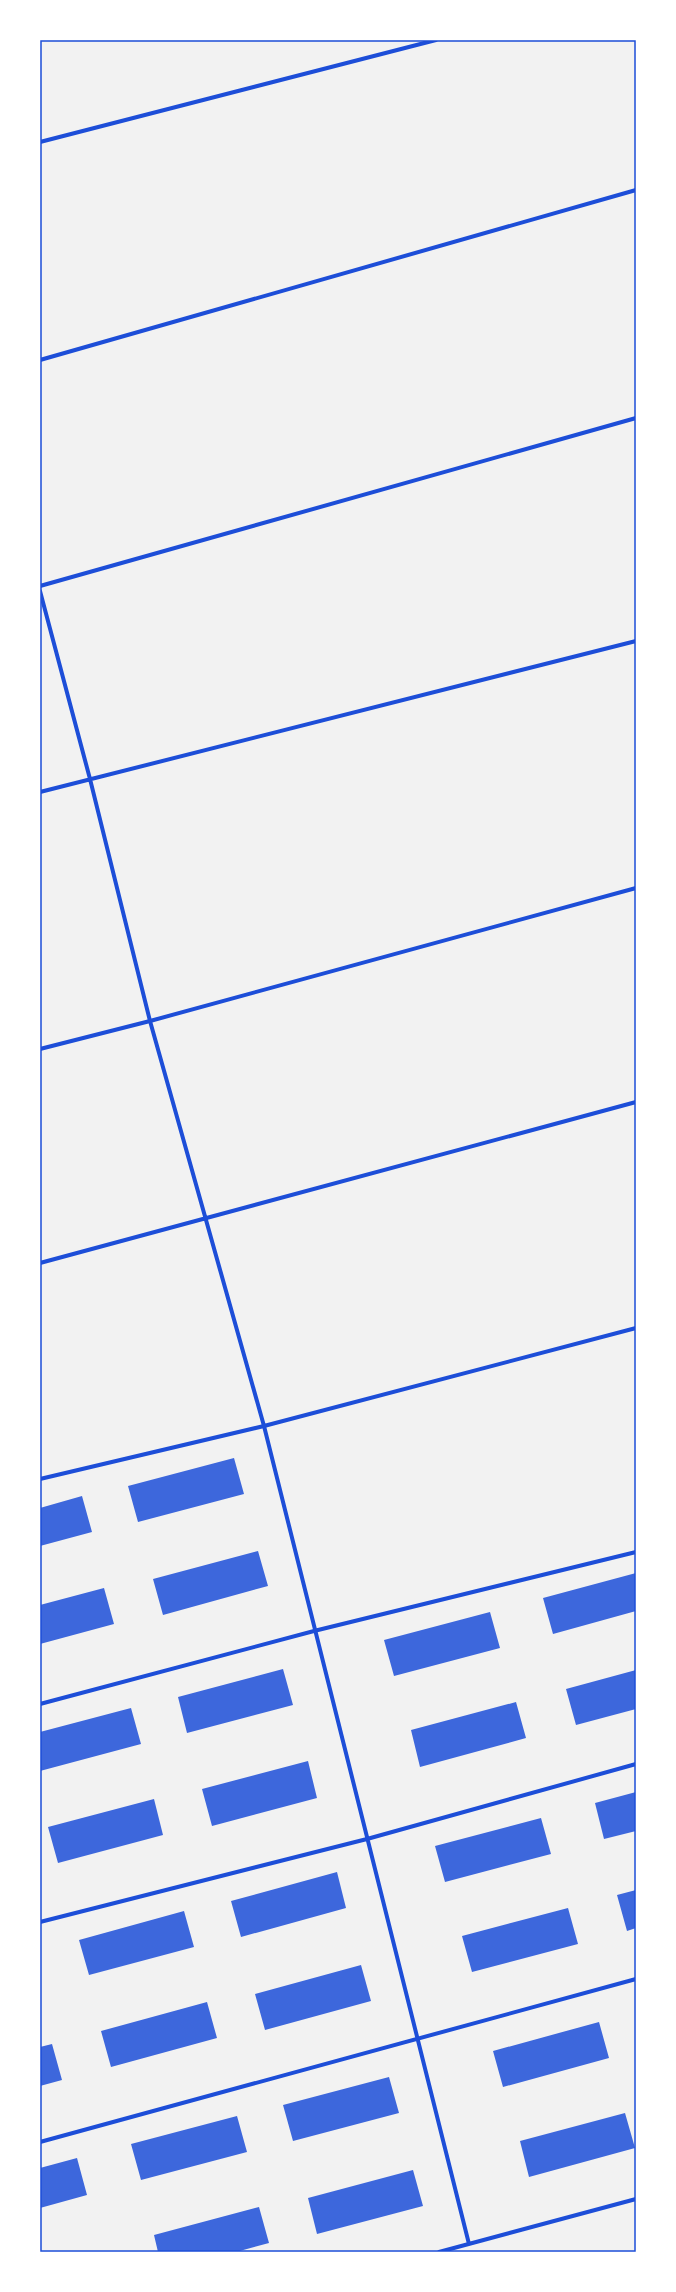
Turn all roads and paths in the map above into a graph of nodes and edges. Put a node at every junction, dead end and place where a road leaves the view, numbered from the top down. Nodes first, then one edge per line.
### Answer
1 (436, 40) edge
2 (40, 142) edge
3 (636, 190) edge
4 (40, 360) edge
5 (636, 418) edge
6 (40, 586) edge
7 (40, 591) edge
8 (636, 641) edge
9 (90, 779) junction
10 (40, 792) edge
11 (636, 888) edge
12 (150, 1021) junction
13 (40, 1049) edge
14 (636, 1102) edge
15 (204, 1219) junction
16 (40, 1263) edge
17 (636, 1328) edge
18 (264, 1426) junction
19 (40, 1479) edge
20 (636, 1552) edge
21 (314, 1631) junction
22 (40, 1704) edge
23 (636, 1764) edge
24 (367, 1840) junction
25 (40, 1922) edge
26 (636, 1979) edge
27 (416, 2038) junction
28 (40, 2142) edge
29 (636, 2199) edge
30 (469, 2244) junction
31 (439, 2252) edge

1 - 2 street
3 - 4 street
5 - 6 street
7 - 9 street
8 - 9 street
9 - 10 street
9 - 12 street
11 - 12 street
12 - 13 street
12 - 15 street
14 - 15 street
15 - 16 street
15 - 18 street
17 - 18 street
18 - 19 street
18 - 21 street
20 - 21 street
21 - 22 street
21 - 24 street
23 - 24 street
24 - 25 street
24 - 27 street
26 - 27 street
27 - 28 street
27 - 30 street
29 - 30 street
30 - 31 street

